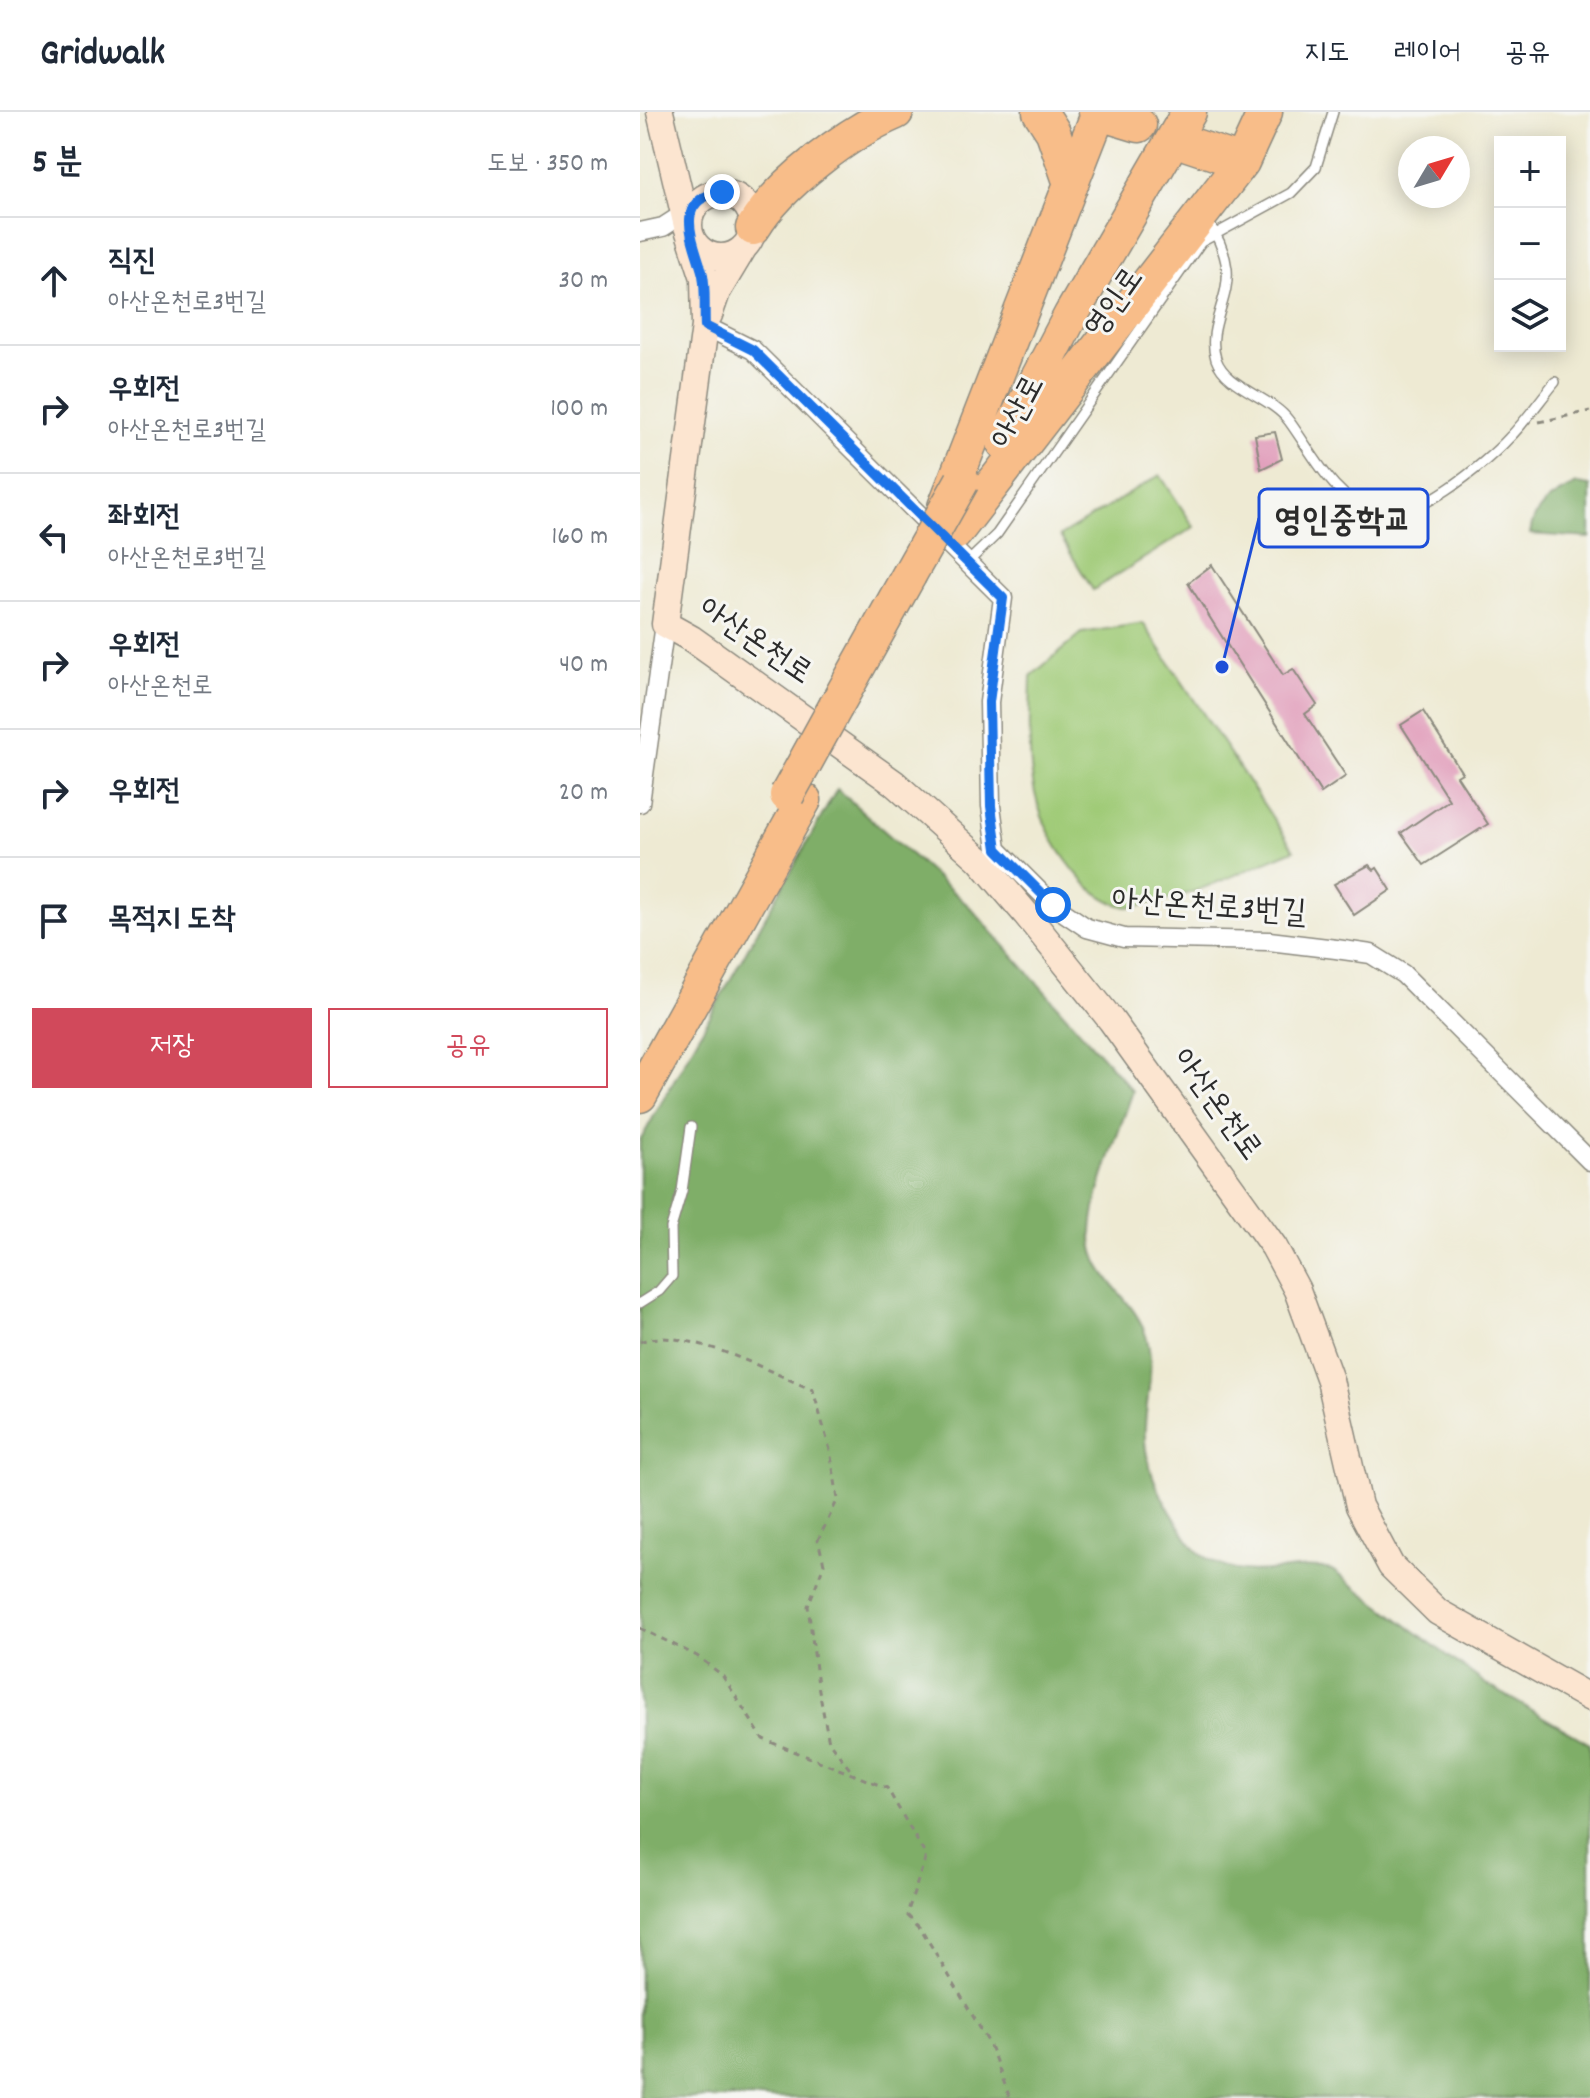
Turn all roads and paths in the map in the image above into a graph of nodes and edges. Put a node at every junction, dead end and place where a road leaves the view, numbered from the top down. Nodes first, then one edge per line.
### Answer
1 (660, 112) edge
2 (896, 112) edge
3 (1040, 112) edge
4 (1098, 112) edge
5 (1265, 112) edge
6 (1333, 112) edge
7 (1152, 119) edge
8 (1188, 128) edge
9 (673, 158) junction
10 (1242, 162) junction
11 (1071, 184) junction
12 (740, 217) junction
13 (690, 219) junction
14 (1209, 224) junction
15 (640, 232) edge
16 (705, 326) junction
17 (1555, 382) dead end
18 (1590, 411) edge
19 (1510, 438) junction
20 (969, 488) junction
21 (954, 538) junction
22 (665, 624) junction
23 (796, 797) junction
24 (640, 803) edge
25 (989, 856) junction
26 (640, 1051) edge
27 (640, 1095) edge
28 (691, 1127) dead end
29 (1590, 1161) edge
30 (640, 1303) edge
31 (640, 1342) edge
32 (640, 1628) edge
33 (1590, 1698) edge
34 (855, 1776) junction
35 (1010, 2098) edge

1 - 9 main road
2 - 12 highway
3 - 11 highway
4 - 7 highway
4 - 11 highway
5 - 10 highway
6 - 14 lane, 영인로
7 - 20 highway, 아산로
8 - 10 highway
8 - 20 highway, 아산로
9 - 12 main road
9 - 13 main road
10 - 14 highway
11 - 20 highway
12 - 13 main road
12 - 13 main road
12 - 16 main road
13 - 15 street
13 - 16 main road, 아산온천로
14 - 19 lane
14 - 20 highway
14 - 21 lane, 영인로
16 - 21 street
16 - 22 main road, 아산온천로
17 - 19 lane
18 - 19 path
20 - 21 highway, 아산로, bridge
21 - 23 highway, 아산로, bridge
21 - 25 street
22 - 24 street, 아산온천로
22 - 25 main road, 아산온천로
23 - 26 highway
23 - 27 highway
25 - 29 street, 아산온천로3번길
25 - 33 main road, 아산온천로
28 - 30 lane
31 - 34 path
32 - 34 path
34 - 35 path

